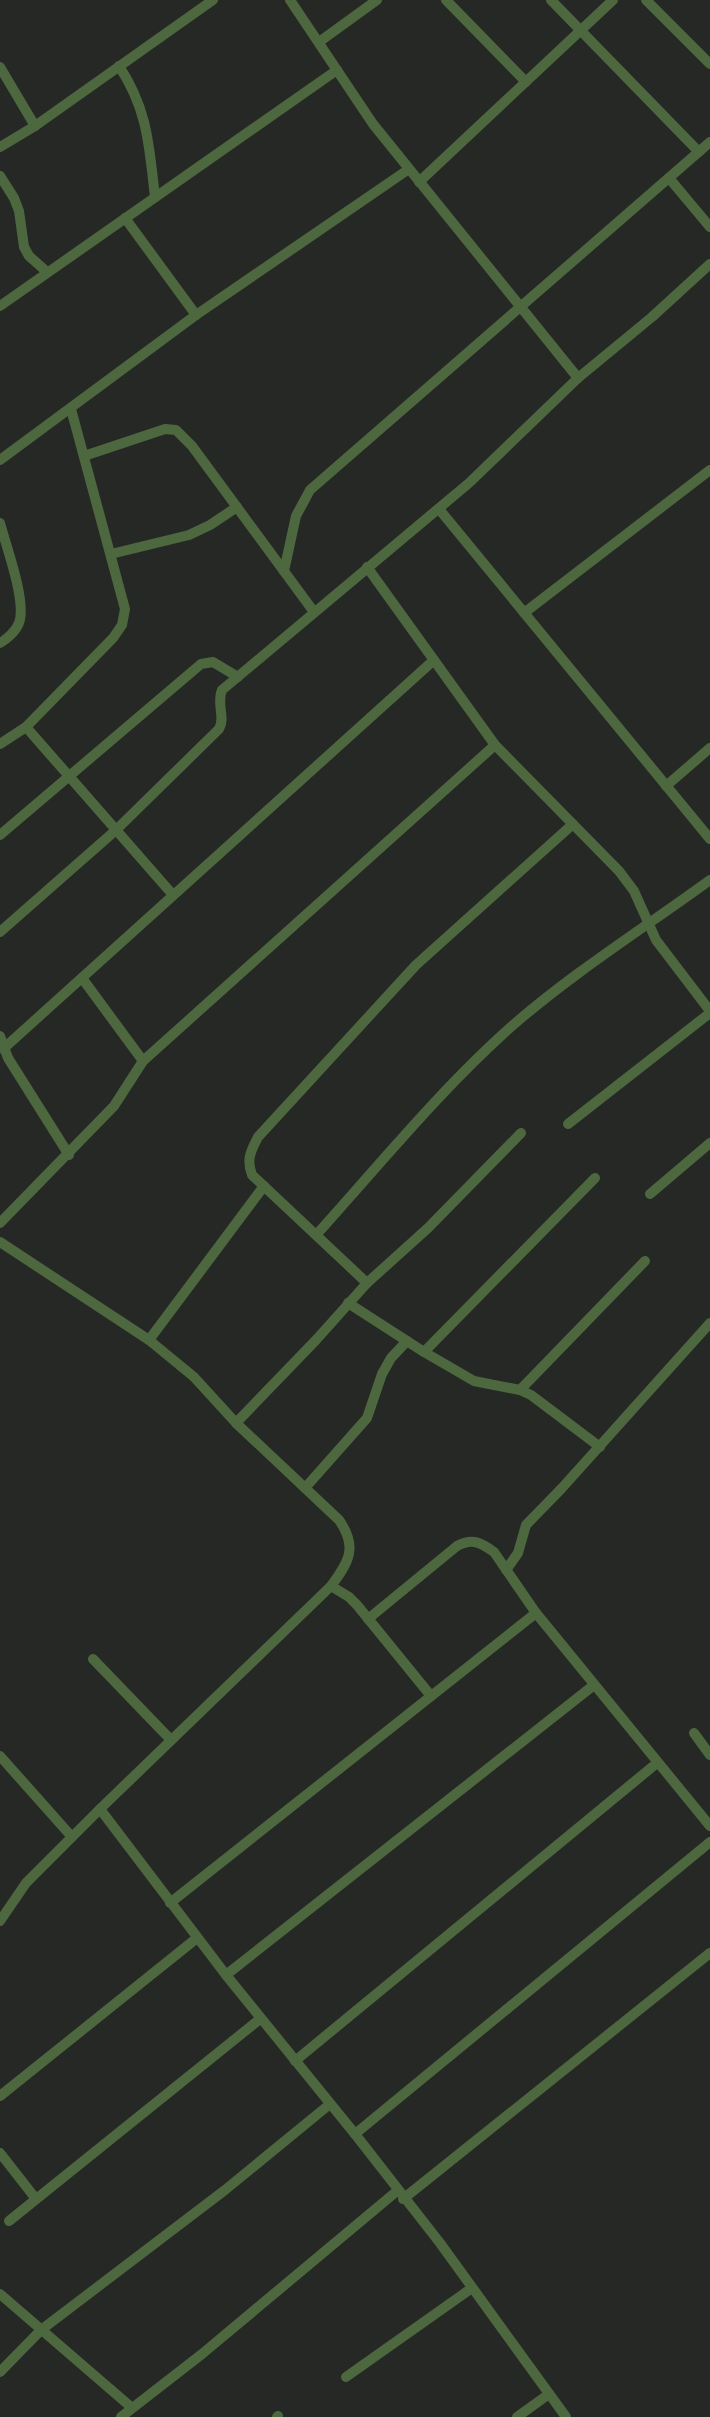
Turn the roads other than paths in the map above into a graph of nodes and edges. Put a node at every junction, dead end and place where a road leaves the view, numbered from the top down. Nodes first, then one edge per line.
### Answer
1 (213, 0) edge
2 (290, 0) edge
3 (377, 0) edge
4 (446, 0) edge
5 (551, 0) edge
6 (613, 0) edge
7 (646, 0) edge
8 (580, 31) junction
9 (319, 42) junction
10 (710, 64) edge
11 (119, 66) junction
12 (0, 67) edge
13 (336, 70) junction
14 (526, 82) junction
15 (35, 126) junction
16 (710, 142) edge
17 (2, 146) edge
18 (699, 152) junction
19 (0, 157) edge
20 (409, 169) junction
21 (0, 176) edge
22 (669, 178) junction
23 (419, 182) junction
24 (155, 197) junction
25 (125, 218) junction
26 (710, 227) edge
27 (710, 264) edge
28 (47, 272) junction
29 (0, 306) edge
30 (521, 307) junction
31 (196, 315) junction
32 (578, 378) junction
33 (71, 408) junction
34 (84, 456) junction
35 (0, 460) edge
36 (710, 470) edge
37 (237, 507) junction
38 (440, 508) junction
39 (0, 522) edge
40 (111, 554) junction
41 (367, 567) junction
42 (284, 571) junction
43 (314, 612) junction
44 (524, 613) junction
45 (0, 643) edge
46 (434, 660) junction
47 (238, 677) junction
48 (26, 727) junction
49 (0, 744) edge
50 (495, 745) junction
51 (710, 748) edge
52 (69, 776) junction
53 (666, 786) junction
54 (573, 824) junction
55 (116, 830) junction
56 (0, 835) edge
57 (710, 839) edge
58 (710, 880) edge
59 (173, 895) junction
60 (648, 925) junction
61 (0, 932) edge
62 (82, 978) junction
63 (710, 1012) edge
64 (0, 1036) edge
65 (3, 1049) junction
66 (143, 1060) junction
67 (568, 1124) dead end
68 (522, 1133) dead end
69 (710, 1143) edge
70 (69, 1155) junction
71 (595, 1178) dead end
72 (264, 1186) junction
73 (650, 1194) dead end
74 (0, 1223) edge
75 (317, 1234) junction
76 (0, 1242) edge
77 (645, 1260) dead end
78 (367, 1282) junction
79 (348, 1303) junction
80 (710, 1323) edge
81 (149, 1340) junction
82 (407, 1342) junction
83 (424, 1352) junction
84 (520, 1390) junction
85 (236, 1423) junction
86 (600, 1447) junction
87 (305, 1488) junction
88 (506, 1570) junction
89 (331, 1586) junction
90 (536, 1613) junction
91 (368, 1619) junction
92 (93, 1659) dead end
93 (594, 1685) junction
94 (431, 1696) junction
95 (694, 1733) dead end
96 (171, 1740) junction
97 (710, 1755) edge
98 (0, 1756) edge
99 (657, 1763) junction
100 (100, 1809) junction
101 (710, 1826) edge
102 (72, 1837) junction
103 (710, 1842) edge
104 (170, 1903) junction
105 (0, 1921) edge
106 (197, 1938) junction
107 (710, 1953) edge
108 (226, 1976) junction
109 (260, 2019) junction
110 (294, 2061) junction
111 (0, 2096) edge
112 (330, 2104) junction
113 (355, 2134) junction
114 (0, 2153) edge
115 (400, 2195) junction
116 (36, 2199) junction
117 (9, 2221) dead end
118 (472, 2288) junction
119 (0, 2294) edge
120 (41, 2330) junction
121 (0, 2372) edge
122 (346, 2377) dead end
123 (549, 2394) junction
124 (131, 2407) junction
125 (121, 2417) edge
126 (517, 2417) edge
127 (566, 2417) edge

1 - 11 street
2 - 9 street
3 - 9 street
4 - 14 street
5 - 8 street
6 - 8 street
7 - 10 street
8 - 14 street
8 - 18 street
9 - 13 street
11 - 15 street
11 - 24 street
12 - 15 street
13 - 20 street
13 - 24 street
14 - 23 street
15 - 17 street
16 - 18 street
17 - 19 street
18 - 22 street
20 - 23 street
20 - 31 street
21 - 28 street
22 - 26 street
22 - 30 street
23 - 30 street
24 - 25 street
25 - 28 street
25 - 31 street
27 - 32 street
28 - 29 street
30 - 32 street
30 - 42 street
31 - 33 street
32 - 38 street
33 - 34 street
33 - 35 street
34 - 37 street
34 - 40 street
36 - 44 street
37 - 40 street
37 - 42 street
38 - 41 street
38 - 44 street
39 - 45 street
40 - 48 street
41 - 43 street
41 - 46 street
42 - 43 street
43 - 47 street
44 - 53 street
46 - 50 street
46 - 59 street
47 - 52 street
47 - 55 street
48 - 49 street
48 - 52 street
50 - 54 street
50 - 66 street
51 - 53 street
52 - 55 street
52 - 56 street
53 - 57 street
54 - 60 street
54 - 72 street
55 - 59 street
55 - 61 street
58 - 60 street
59 - 62 street
60 - 63 street
60 - 75 street
62 - 65 street
62 - 66 street
63 - 67 street
64 - 65 street
65 - 70 street
66 - 70 street
68 - 78 street
69 - 73 street
70 - 74 street
71 - 83 street
72 - 75 street
72 - 81 street
75 - 78 street
76 - 81 street
77 - 84 street
78 - 79 street
79 - 82 street
79 - 85 street
80 - 86 street
81 - 85 street
82 - 83 street
82 - 87 street
83 - 84 street
84 - 86 street
85 - 87 street
86 - 88 street
87 - 89 street
88 - 90 street
88 - 91 street
89 - 91 street
89 - 96 street
90 - 93 street
90 - 94 street
91 - 94 street
92 - 96 street
93 - 99 street
93 - 108 street
94 - 104 street
95 - 97 street
96 - 100 street
98 - 102 street
99 - 101 street
99 - 110 street
100 - 102 street
100 - 104 street
102 - 105 street
103 - 113 street
104 - 106 street
106 - 108 street
106 - 111 street
107 - 115 street
108 - 109 street
109 - 110 street
109 - 116 street
110 - 112 street
112 - 113 street
112 - 120 street
113 - 115 street
114 - 116 street
115 - 118 street
115 - 124 street
116 - 117 street
118 - 122 street
118 - 123 street
119 - 120 street
120 - 121 street
120 - 124 street
123 - 126 street
123 - 127 street
124 - 125 street

